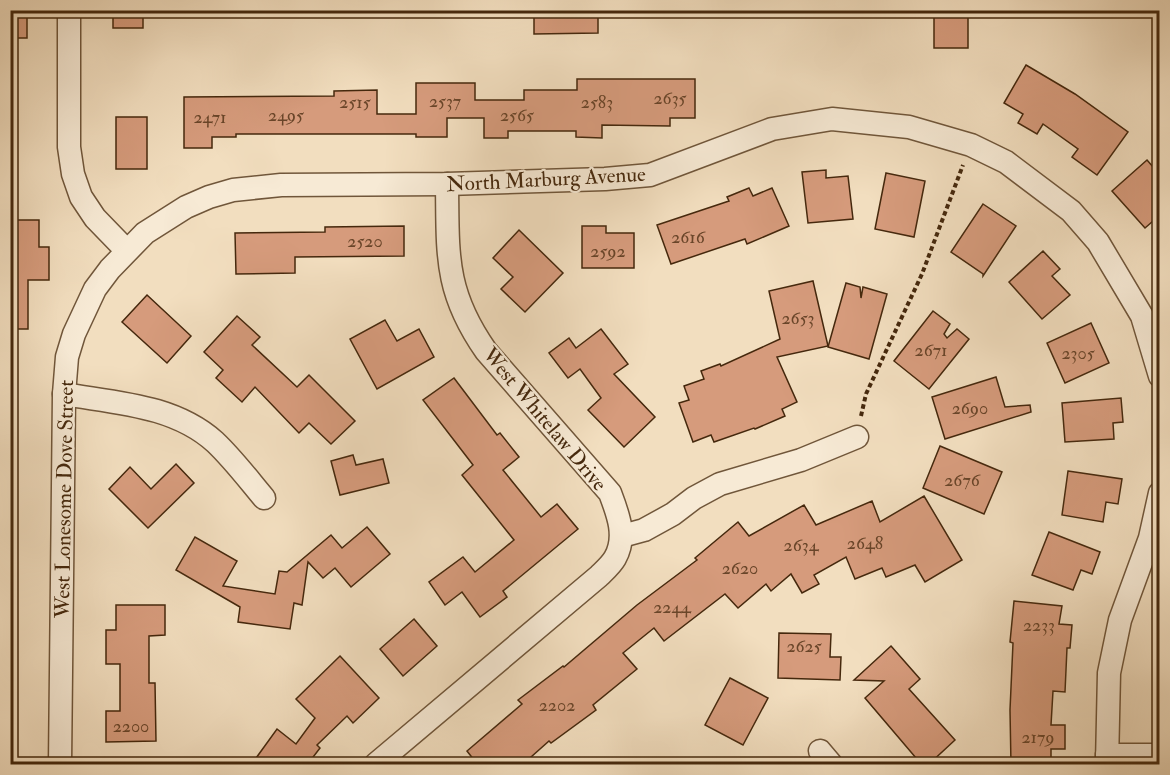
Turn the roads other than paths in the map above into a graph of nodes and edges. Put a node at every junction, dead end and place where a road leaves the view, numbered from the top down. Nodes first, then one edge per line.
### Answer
1 (69, 10) edge
2 (447, 184) junction
3 (126, 250) junction
4 (1160, 376) edge
5 (64, 394) junction
6 (857, 437) road end
7 (1160, 493) edge
8 (264, 498) dead end
9 (622, 536) junction
10 (1160, 755) edge
11 (1107, 760) edge
12 (60, 765) edge
13 (376, 765) edge

1 - 3 street
2 - 3 street, North Marburg Avenue
2 - 4 street, North Marburg Avenue
2 - 9 street, West Whitelaw Drive
3 - 5 street, West Lonesome Dove Street
5 - 8 street
5 - 12 street, West Lonesome Dove Street
6 - 9 street
7 - 11 street
9 - 13 street
10 - 11 street

